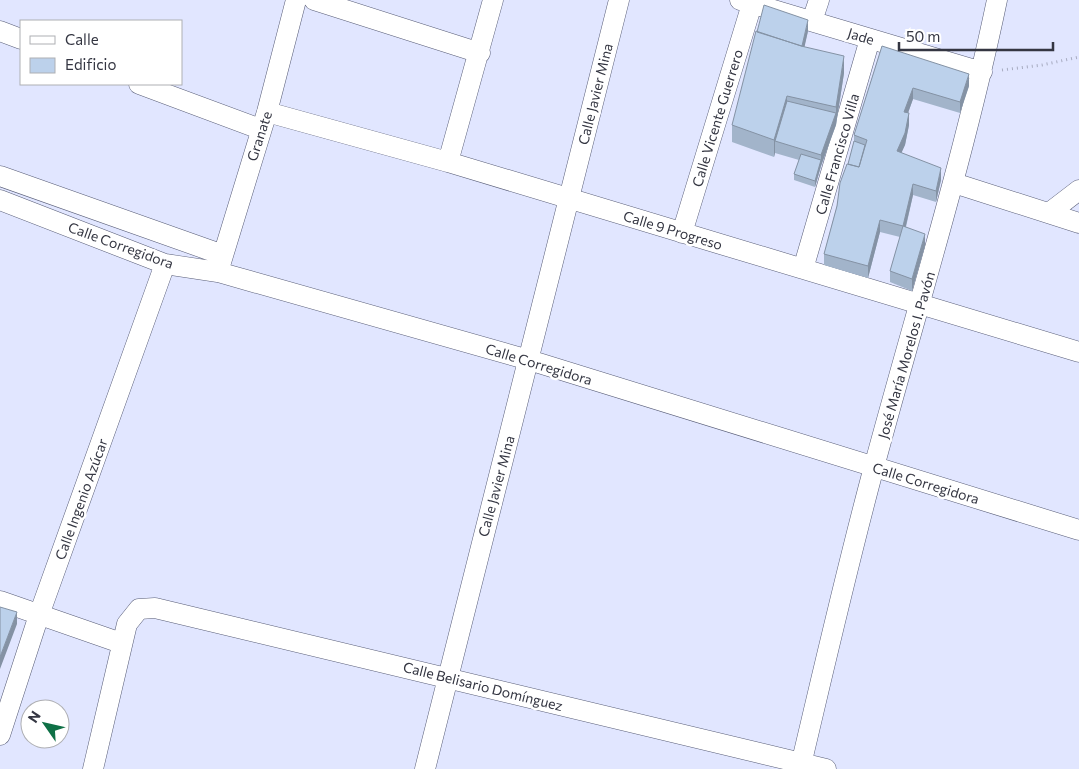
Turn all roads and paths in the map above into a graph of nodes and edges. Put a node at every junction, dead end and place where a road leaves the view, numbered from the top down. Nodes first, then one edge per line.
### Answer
1 (296, 0) edge
2 (314, 0) edge
3 (493, 0) edge
4 (619, 0) edge
5 (819, 0) edge
6 (997, 0) edge
7 (746, 2) edge
8 (812, 21) junction
9 (0, 32) edge
10 (870, 39) junction
11 (20, 40) edge
12 (480, 53) junction
13 (1079, 57) edge
14 (982, 72) junction
15 (142, 85) edge
16 (263, 121) junction
17 (448, 162) junction
18 (0, 176) edge
19 (954, 182) junction
20 (1079, 190) edge
21 (568, 198) junction
22 (0, 200) edge
23 (1049, 213) junction
24 (1079, 223) edge
25 (682, 232) junction
26 (165, 264) junction
27 (220, 264) junction
28 (803, 269) junction
29 (921, 304) junction
30 (1079, 352) edge
31 (529, 360) junction
32 (874, 467) junction
33 (1079, 530) edge
34 (0, 601) edge
35 (39, 615) junction
36 (121, 644) junction
37 (447, 677) junction
38 (0, 735) edge
39 (801, 766) edge
40 (93, 769) edge
41 (425, 769) edge
42 (826, 769) edge

1 - 16 street, Granate
2 - 12 street
3 - 12 street
4 - 21 street, Calle Javier Mina
5 - 8 street
6 - 14 street, José María Morelos I. Pavón
7 - 8 street, Jade
7 - 25 street, Calle Vicente Guerrero
8 - 10 street, Jade
9 - 11 street
10 - 14 street, Jade
10 - 28 street, Calle Francisco Villa
12 - 17 street
13 - 14 path
14 - 19 street, José María Morelos I. Pavón
15 - 16 street, Calle 9 Progreso
16 - 17 street, Calle 9 Progreso
16 - 27 street, Granate
17 - 21 street, Calle 9 Progreso
18 - 27 street
19 - 23 street
19 - 29 street, José María Morelos I. Pavón
20 - 23 street
21 - 25 street, Calle 9 Progreso
21 - 31 street, Calle Javier Mina
22 - 26 street, Calle Corregidora
23 - 24 street
25 - 28 street, Calle 9 Progreso
26 - 27 street, Calle Corregidora
26 - 35 street, Calle Ingenio Azúcar
27 - 31 street, Calle Corregidora
28 - 29 street, Calle 9 Progreso
29 - 30 street, Calle 9 Progreso
29 - 32 street, José María Morelos I. Pavón
31 - 32 street, Calle Corregidora
31 - 37 street, Calle Javier Mina
32 - 33 street, Calle Corregidora
32 - 39 street, José María Morelos I. Pavón
34 - 35 street
35 - 36 street
35 - 38 street, Calle Ingenio Azúcar
36 - 37 street, Calle Belisario Domínguez
36 - 40 street
37 - 39 street, Calle Belisario Domínguez
37 - 41 street, Calle Javier Mina
39 - 42 street, Calle Belisario Domínguez

